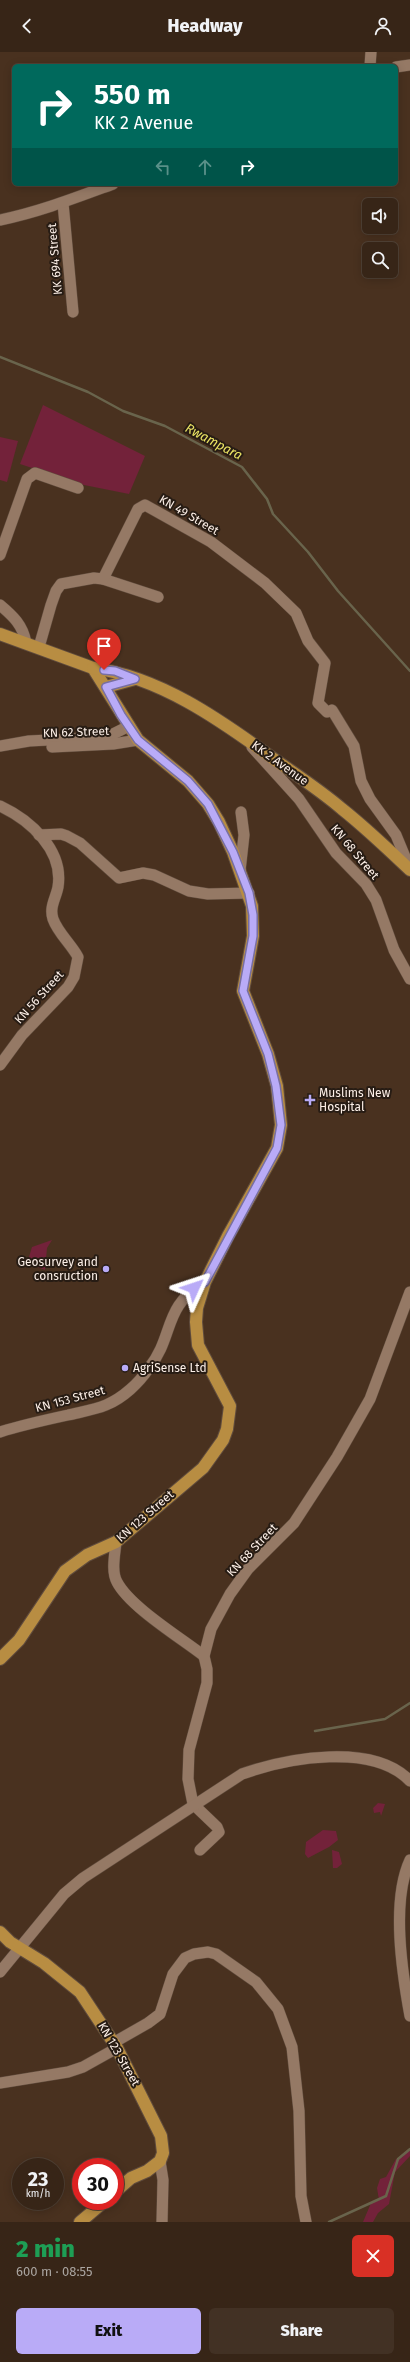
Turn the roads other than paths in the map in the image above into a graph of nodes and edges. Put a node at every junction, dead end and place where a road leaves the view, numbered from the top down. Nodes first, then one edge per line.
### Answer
1 (371, 52) edge
2 (370, 64) edge
3 (410, 66) edge
4 (398, 67) edge
5 (108, 186) edge
6 (63, 203) junction
7 (0, 220) edge
8 (73, 312) dead end
9 (78, 488) dead end
10 (0, 555) edge
11 (104, 579) junction
12 (158, 597) dead end
13 (0, 605) edge
14 (0, 634) edge
15 (26, 643) junction
16 (39, 647) junction
17 (93, 668) junction
18 (135, 679) junction
19 (106, 687) junction
20 (129, 726) junction
21 (244, 737) junction
22 (138, 740) junction
23 (13, 744) junction
24 (0, 746) edge
25 (0, 806) edge
26 (241, 812) dead end
27 (39, 835) junction
28 (410, 869) edge
29 (240, 871) junction
30 (249, 893) junction
31 (410, 979) edge
32 (0, 1065) edge
33 (205, 1282) junction
34 (410, 1292) edge
35 (0, 1432) edge
36 (116, 1542) junction
37 (204, 1656) junction
38 (0, 1659) edge
39 (410, 1781) edge
40 (193, 1804) junction
41 (200, 1850) dead end
42 (410, 1860) edge
43 (0, 1932) edge
44 (19, 1948) junction
45 (0, 1972) edge
46 (410, 2016) edge
47 (115, 2046) junction
48 (0, 2083) edge
49 (160, 2161) junction
50 (124, 2184) edge
51 (94, 2210) edge
52 (80, 2222) edge
53 (162, 2222) edge
54 (306, 2222) edge

1 - 2 street
3 - 4 street
5 - 6 street
6 - 7 street
6 - 8 street, KK 694 Street
9 - 10 street
11 - 12 street
11 - 16 street
11 - 28 street, KN 49 Street
13 - 15 street
14 - 15 main road, KK 2 Avenue
15 - 16 main road, KK 2 Avenue
16 - 17 main road, KK 2 Avenue
17 - 18 main road, KK 2 Avenue
17 - 19 main road
18 - 19 main road
18 - 21 main road, KK 2 Avenue
19 - 20 main road, KN 123 Street
20 - 22 main road, KN 123 Street
20 - 23 street, KN 62 Street
21 - 28 main road, KK 2 Avenue
21 - 31 street, KN 68 Street
22 - 23 street, KN 62 Street
22 - 29 main road, KN 123 Street
23 - 24 street, KN 62 Street
25 - 27 street, KN 56 Street
26 - 29 street
27 - 30 street
27 - 32 street, KN 56 Street
29 - 30 main road, KN 123 Street
30 - 33 main road, KN 123 Street
33 - 35 street, KN 153 Street
33 - 36 main road, KN 123 Street
34 - 37 street, KN 68 Street
36 - 37 street
36 - 38 main road, KN 123 Street
37 - 40 street, KN 68 Street
39 - 40 street
40 - 41 street
40 - 44 street
42 - 46 street
43 - 44 main road, KN 123 Street
44 - 45 street
44 - 47 main road, KN 123 Street
47 - 48 street
47 - 49 main road, KN 123 Street
47 - 54 street
49 - 50 main road
49 - 53 street
51 - 52 main road

